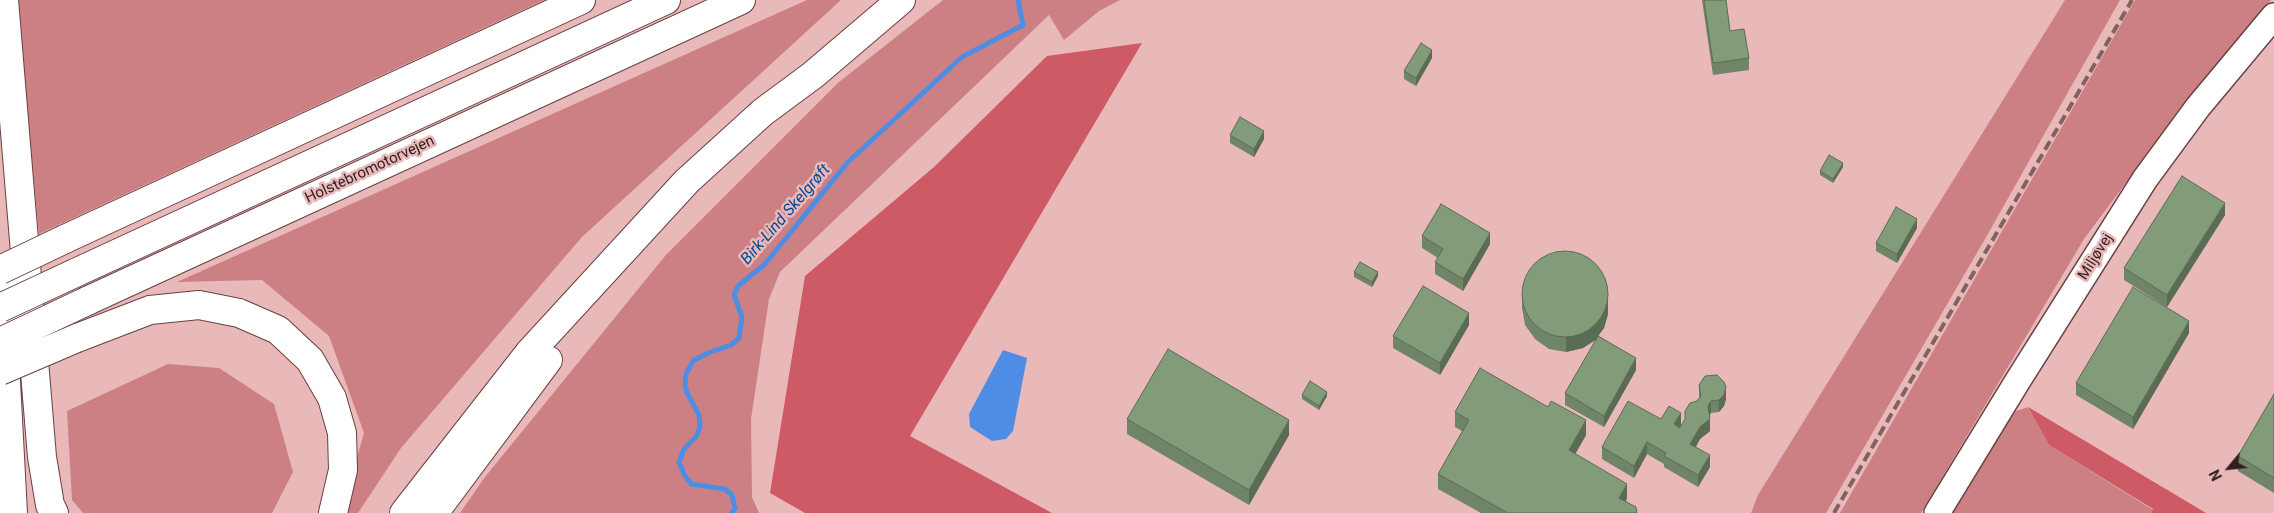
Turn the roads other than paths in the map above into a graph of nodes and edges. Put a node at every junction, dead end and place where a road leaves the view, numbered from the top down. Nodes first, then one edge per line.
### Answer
1 (4, 0) edge
2 (581, 0) edge
3 (666, 0) edge
4 (741, 0) edge
5 (901, 0) edge
6 (2274, 16) edge
7 (813, 75) junction
8 (0, 269) edge
9 (0, 308) edge
10 (0, 342) edge
11 (0, 371) edge
12 (13, 513) edge
13 (54, 513) edge
14 (333, 513) edge
15 (404, 513) edge
16 (434, 513) edge
17 (1937, 513) edge

1 - 13 highway
2 - 8 highway, bridge
3 - 9 highway, Holstebromotorvejen, bridge
4 - 10 highway, Holstebromotorvejen, bridge
5 - 7 highway
6 - 17 street, Miljøvej
7 - 15 highway
7 - 16 highway
8 - 12 highway
11 - 14 highway, bridge

